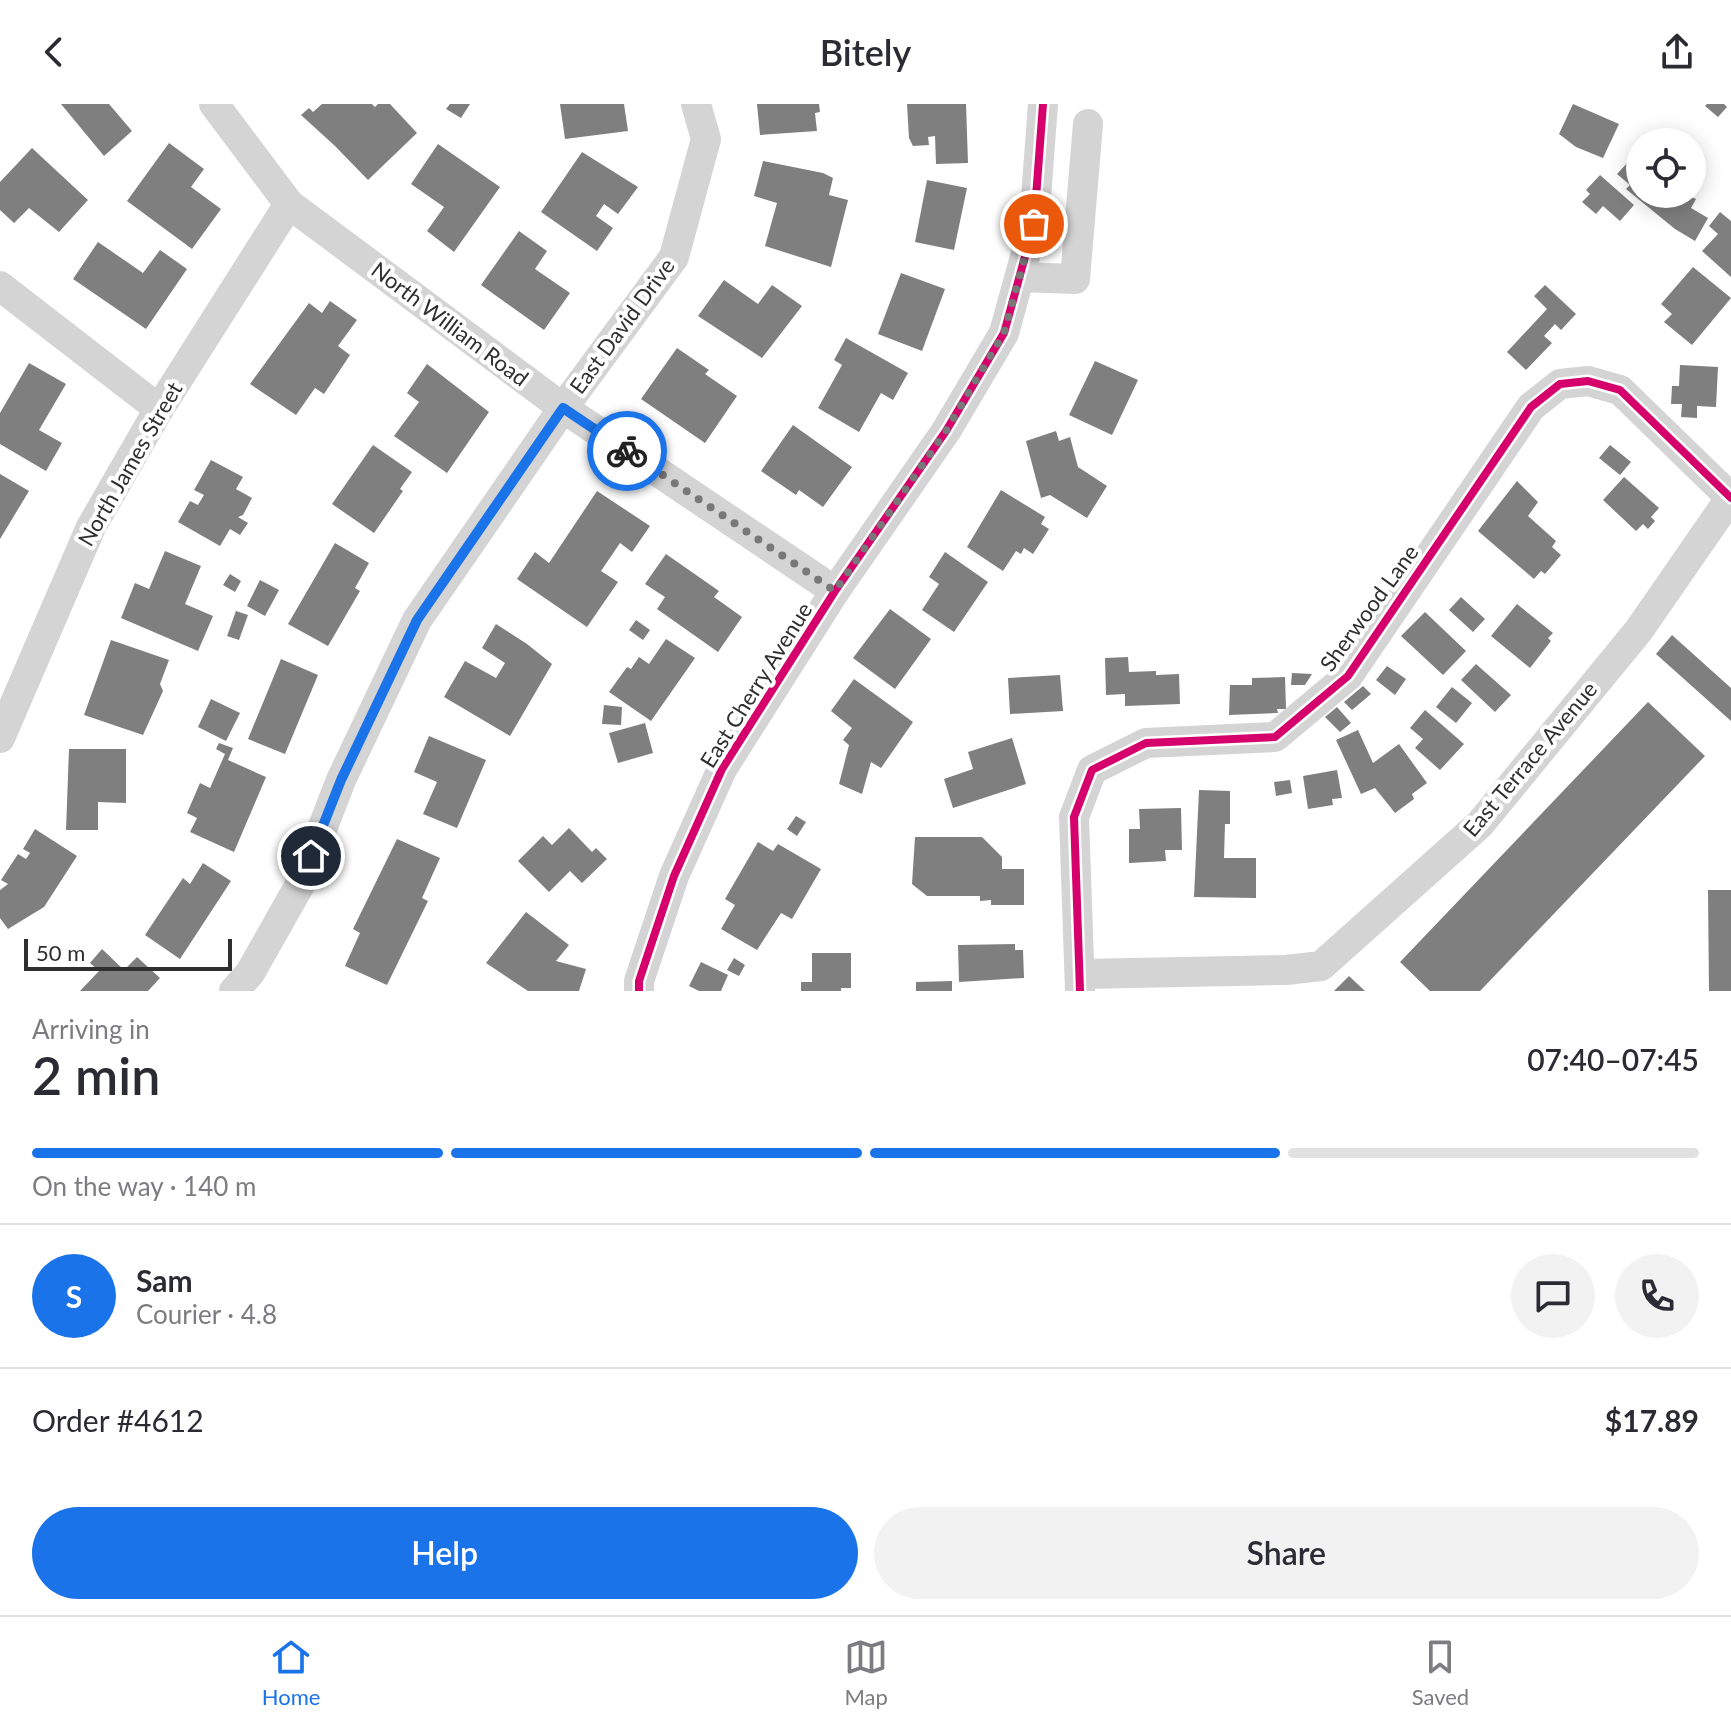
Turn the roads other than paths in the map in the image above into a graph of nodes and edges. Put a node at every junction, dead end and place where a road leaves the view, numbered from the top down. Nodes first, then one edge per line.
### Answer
1 (214, 104) edge
2 (696, 104) edge
3 (1043, 104) edge
4 (1088, 124) dead end
5 (289, 204) junction
6 (1020, 277) junction
7 (0, 286) edge
8 (563, 408) junction
9 (159, 409) junction
10 (1731, 498) edge
11 (835, 591) junction
12 (0, 738) edge
13 (1080, 982) edge
14 (234, 991) edge
15 (639, 991) edge

1 - 5 street, North William Road
2 - 8 street, East David Drive
3 - 6 street, East Cherry Avenue
4 - 6 street
5 - 8 street, North William Road
5 - 9 street, North James Street
6 - 11 street, East Cherry Avenue
7 - 9 street
8 - 11 street, North William Road
8 - 14 street, East David Drive
9 - 12 street, North James Street
10 - 13 street, East Terrace Avenue
10 - 13 street, Sherwood Lane
11 - 15 street, East Cherry Avenue

